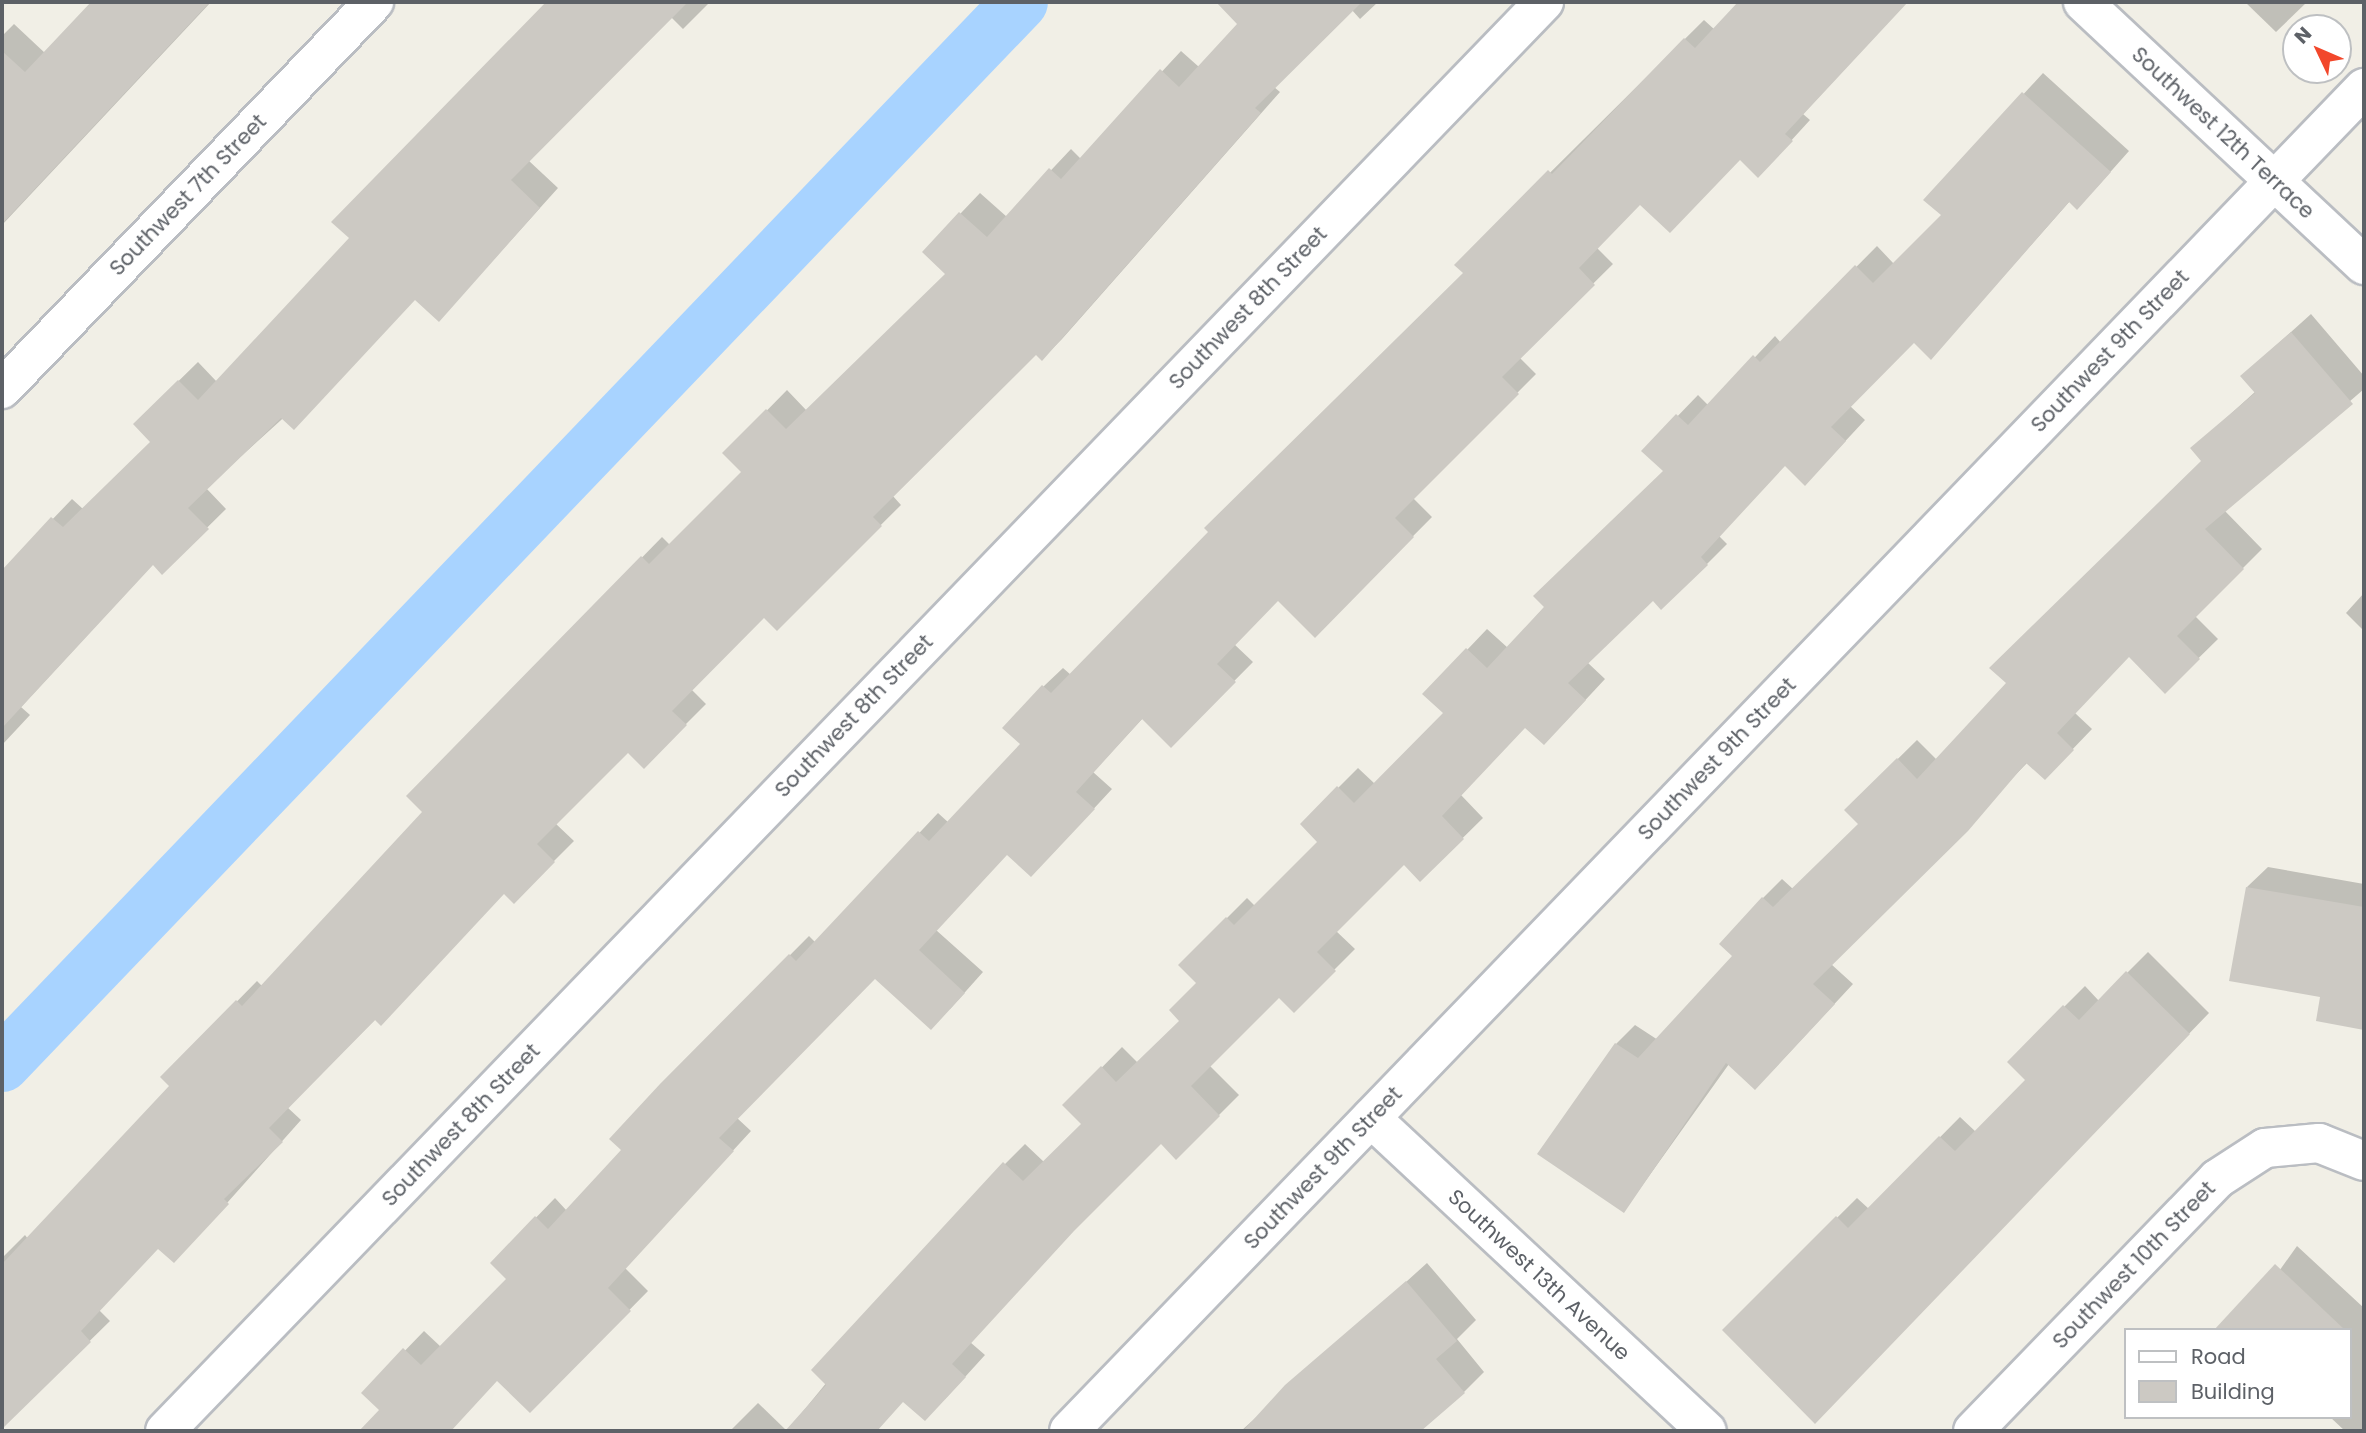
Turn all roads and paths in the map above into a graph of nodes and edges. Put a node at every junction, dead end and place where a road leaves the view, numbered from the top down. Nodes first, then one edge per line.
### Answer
1 (374, 2) edge
2 (1544, 2) edge
3 (2083, 2) edge
4 (2364, 88) edge
5 (2274, 181) junction
6 (2364, 265) edge
7 (2, 389) edge
8 (1371, 1118) junction
9 (2364, 1161) edge
10 (165, 1431) edge
11 (1069, 1431) edge
12 (1707, 1431) edge
13 (1973, 1431) edge

1 - 7 street, Southwest 7th Street
2 - 10 street, Southwest 8th Street
3 - 5 street, Southwest 12th Terrace
4 - 5 street, Southwest 9th Street
5 - 6 street, Southwest 12th Terrace
5 - 8 street, Southwest 9th Street
8 - 11 street, Southwest 9th Street
8 - 12 street, Southwest 13th Avenue
9 - 13 street, Southwest 10th Street

